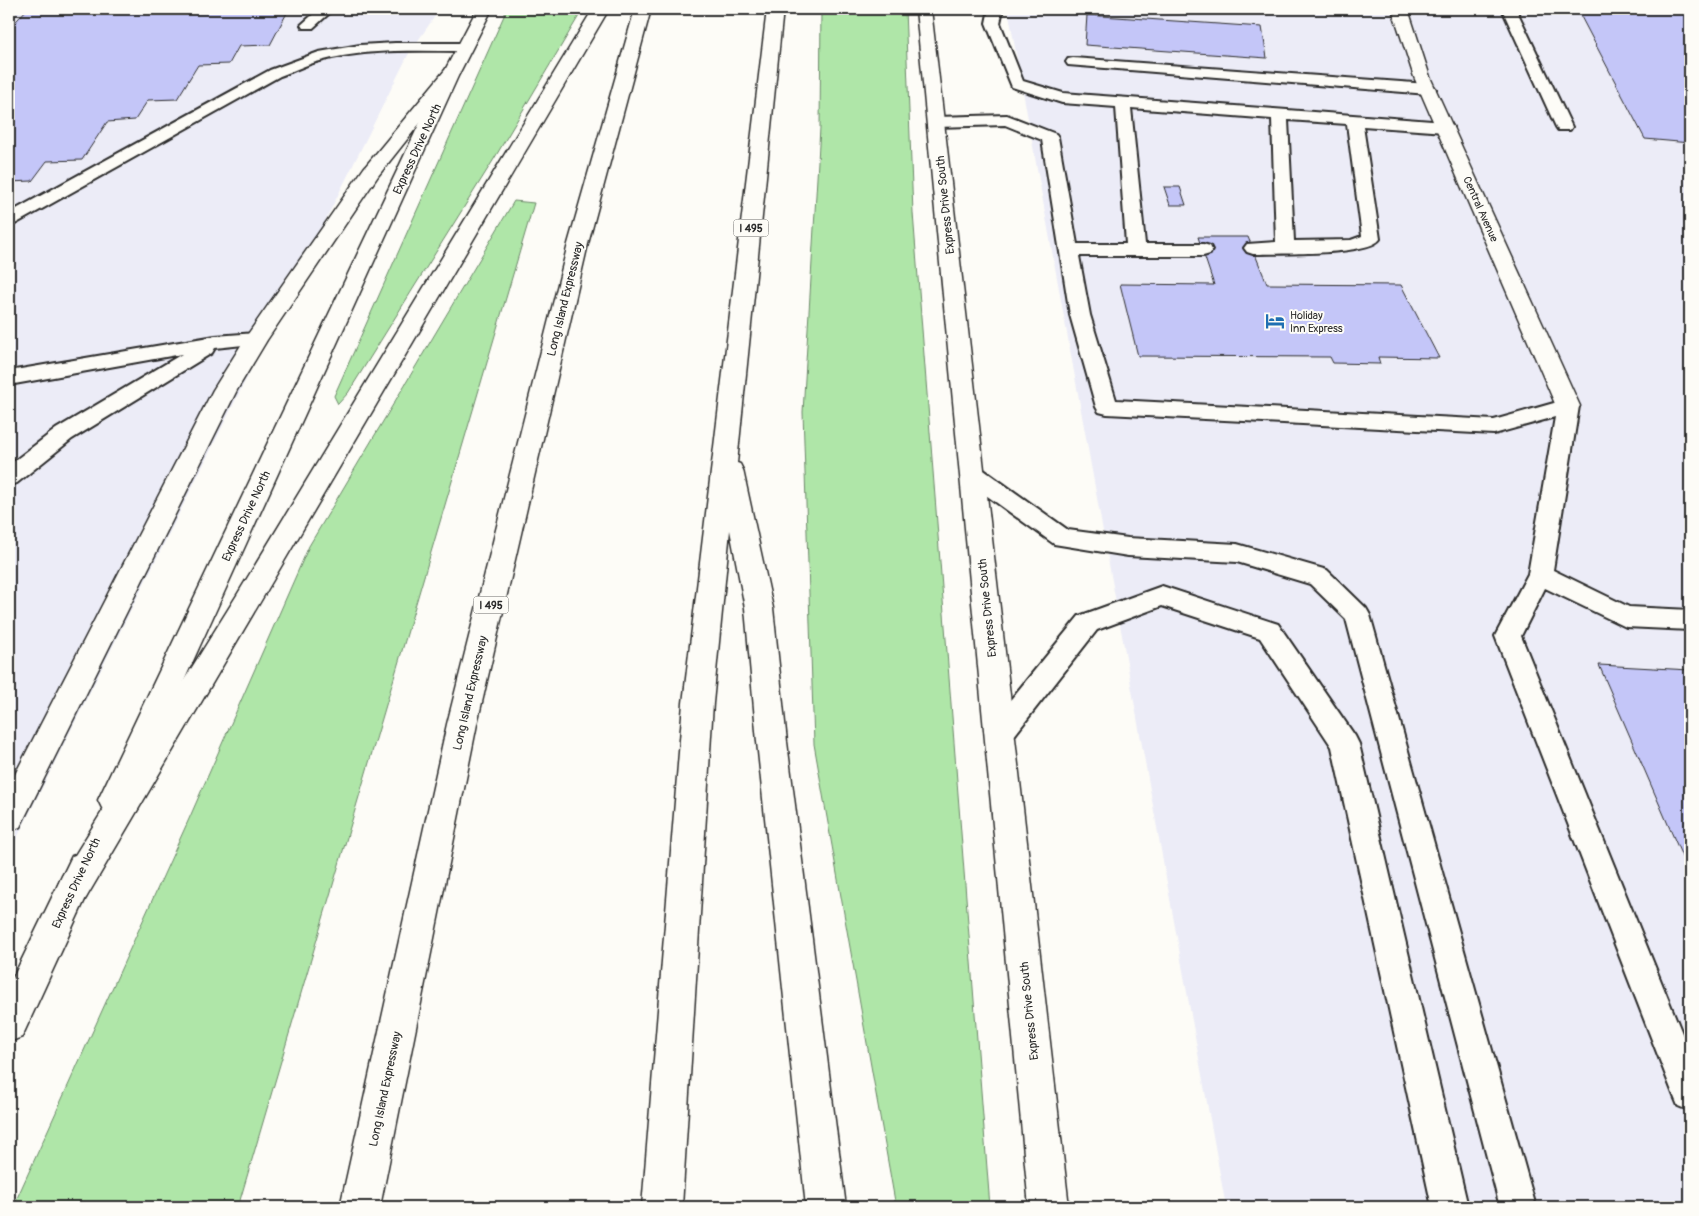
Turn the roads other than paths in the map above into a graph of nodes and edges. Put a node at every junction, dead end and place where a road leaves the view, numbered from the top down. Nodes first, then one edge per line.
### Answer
1 (327, 9) edge
2 (484, 9) edge
3 (601, 9) edge
4 (643, 9) edge
5 (775, 9) edge
6 (923, 9) edge
7 (996, 9) edge
8 (1400, 9) edge
9 (1509, 9) edge
10 (308, 25) dead end
11 (464, 47) junction
12 (1073, 62) dead end
13 (451, 74) junction
14 (1428, 89) junction
15 (1123, 102) junction
16 (1280, 114) junction
17 (1354, 120) junction
18 (936, 122) junction
19 (1444, 127) junction
20 (1564, 127) dead end
21 (9, 220) edge
22 (1285, 247) junction
23 (1253, 248) dead end
24 (1069, 250) junction
25 (1136, 250) junction
26 (1203, 250) dead end
27 (256, 339) junction
28 (215, 342) junction
29 (9, 378) edge
30 (1568, 406) junction
31 (726, 447) junction
32 (973, 474) junction
33 (9, 477) edge
34 (1540, 574) junction
35 (1690, 620) edge
36 (1000, 733) junction
37 (9, 817) edge
38 (74, 887) junction
39 (9, 1024) edge
40 (1690, 1094) edge
41 (360, 1207) edge
42 (662, 1207) edge
43 (826, 1207) edge
44 (1049, 1207) edge
45 (1450, 1207) edge
46 (1518, 1207) edge

1 - 10 lane
2 - 11 main road, Express Drive North
3 - 38 main road
4 - 41 main road, Long Island Expressway / I 495
5 - 31 main road, I 495
6 - 18 main road, Express Drive South
7 - 15 lane
8 - 14 main road, Central Avenue
9 - 20 lane
11 - 13 main road, Express Drive North
11 - 21 lane
12 - 14 lane
13 - 27 main road
13 - 38 main road, Express Drive North
14 - 19 main road, Central Avenue
15 - 16 lane
15 - 25 lane
16 - 17 lane
16 - 22 lane
17 - 19 lane
17 - 22 lane
18 - 24 lane
18 - 32 main road, Express Drive South
19 - 30 main road, Central Avenue
22 - 23 lane
24 - 25 lane
24 - 30 lane
25 - 26 lane
27 - 28 lane
27 - 37 main road
28 - 29 lane
28 - 33 lane
30 - 34 lane
31 - 42 main road, I 495
31 - 43 main road
32 - 36 main road, Express Drive South
32 - 46 lane
34 - 35 lane
34 - 40 lane
36 - 44 main road, Express Drive South
36 - 45 lane
38 - 39 main road, Express Drive North

